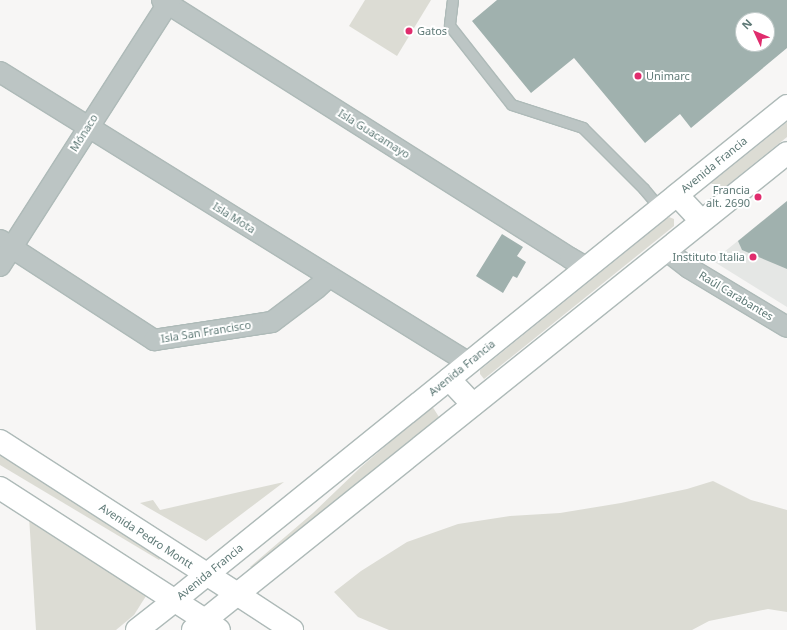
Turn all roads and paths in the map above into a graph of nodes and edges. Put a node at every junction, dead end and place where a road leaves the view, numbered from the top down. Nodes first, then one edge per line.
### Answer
1 (453, 0) edge
2 (166, 1) edge
3 (0, 72) edge
4 (787, 106) edge
5 (88, 126) junction
6 (787, 153) edge
7 (669, 202) junction
8 (701, 222) junction
9 (6, 244) edge
10 (666, 250) junction
11 (0, 266) edge
12 (587, 268) junction
13 (329, 276) junction
14 (787, 327) edge
15 (469, 363) junction
16 (449, 379) junction
17 (473, 405) junction
18 (0, 441) edge
19 (0, 488) edge
20 (206, 575) junction
21 (237, 594) junction
22 (174, 601) junction
23 (205, 627) edge
24 (137, 630) edge
25 (292, 630) edge

1 - 7 lane
2 - 5 street, Mónaco
2 - 12 street, Isla Guacamayo
3 - 5 street, Isla Mota
4 - 7 main road, Avenida Francia
5 - 9 street, Mónaco
5 - 13 street, Isla Mota
6 - 8 main road
7 - 8 main road
7 - 12 main road, Avenida Francia
8 - 10 main road
9 - 11 street, Mónaco
9 - 13 street, Isla San Francisco
10 - 14 street, Raúl Carabantes
10 - 17 main road
12 - 15 main road, Avenida Francia
13 - 15 street, Isla Mota
15 - 16 main road, Avenida Francia
16 - 17 main road
16 - 20 main road, Avenida Francia
17 - 21 main road
18 - 20 main road, Avenida Pedro Montt
19 - 22 main road
20 - 21 main road, Avenida Pedro Montt
20 - 22 main road, Avenida Francia
21 - 23 main road
21 - 25 main road, Avenida Pedro Montt
22 - 23 main road
22 - 24 main road, Avenida Francia

